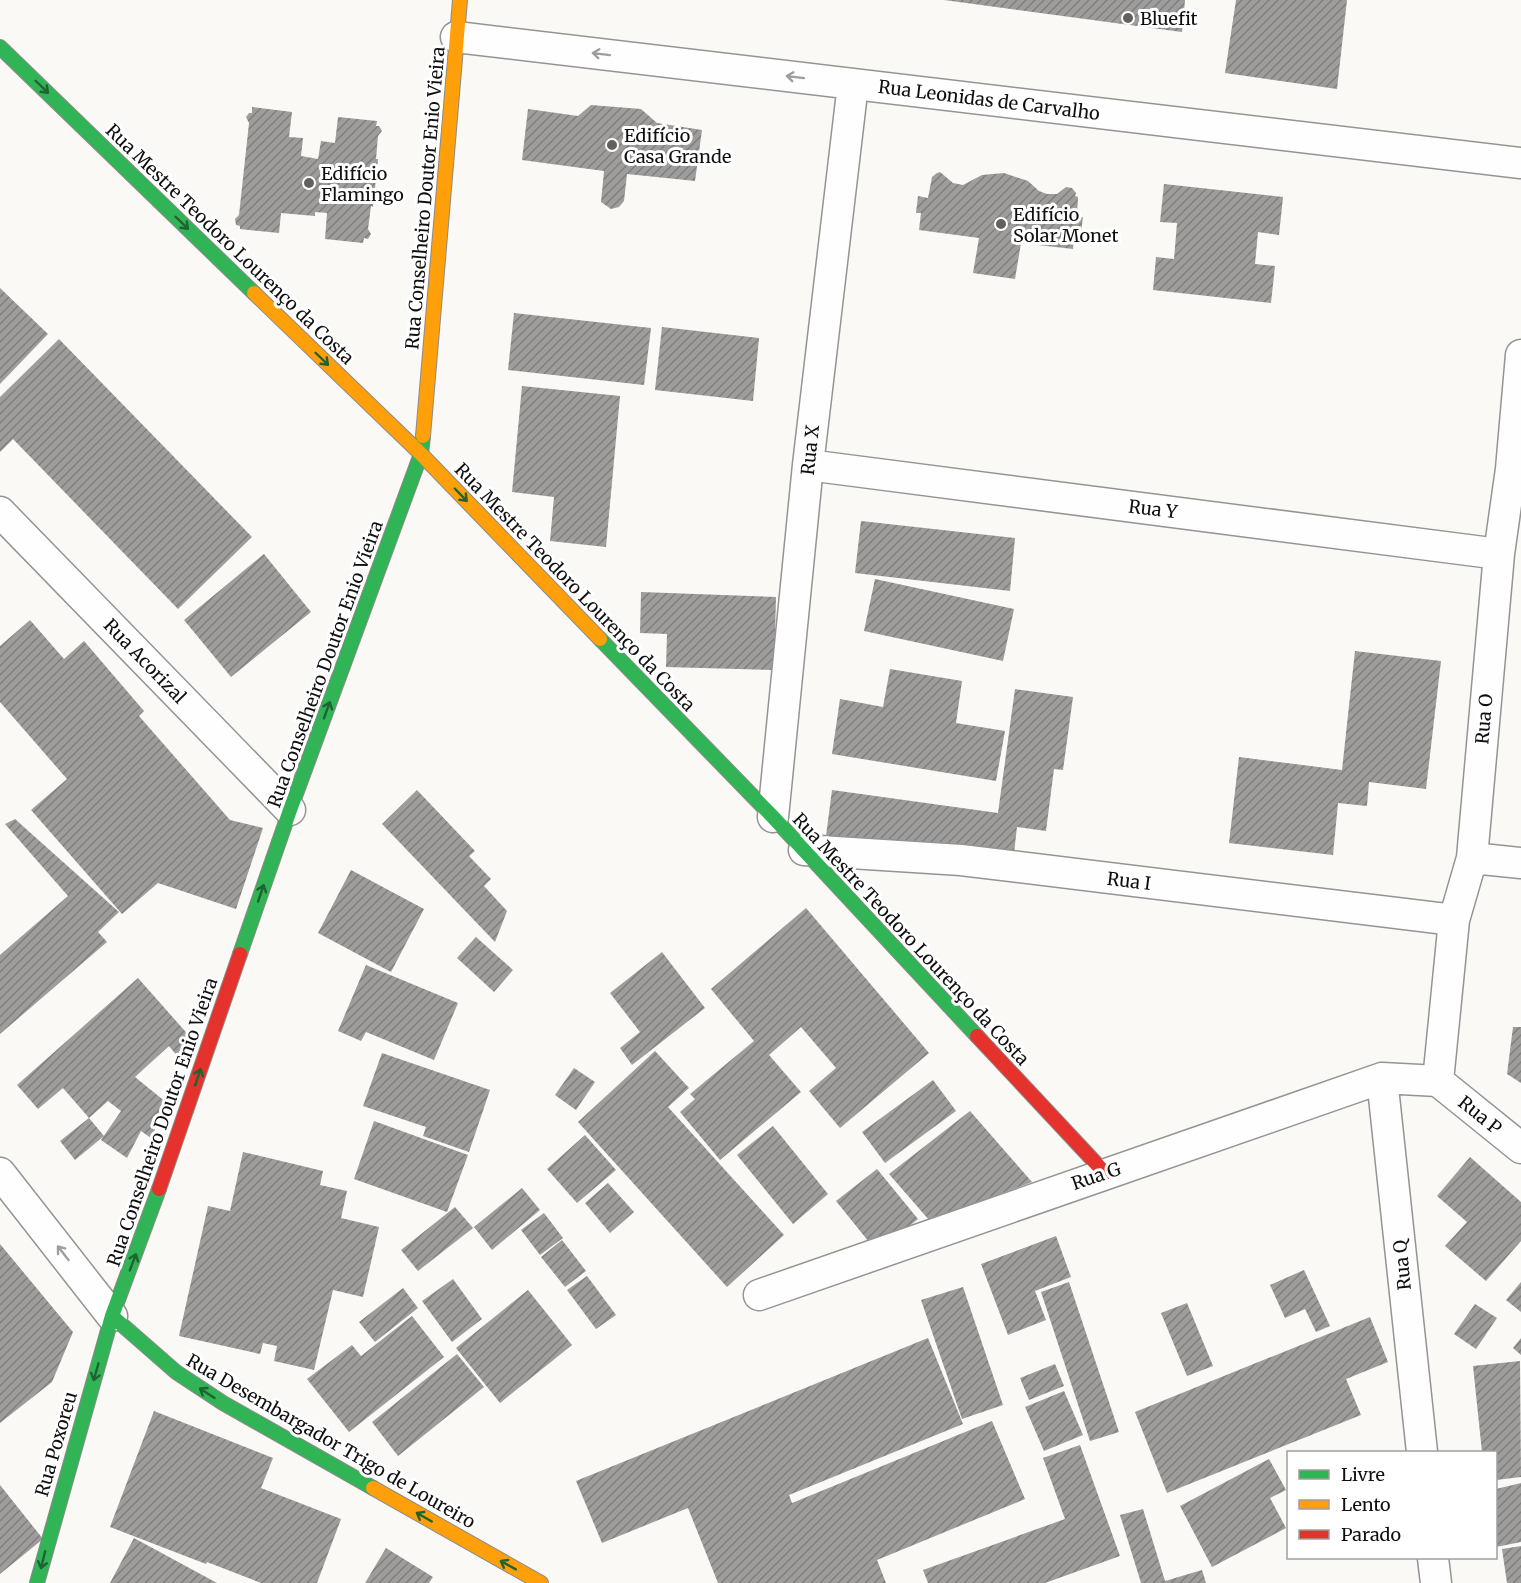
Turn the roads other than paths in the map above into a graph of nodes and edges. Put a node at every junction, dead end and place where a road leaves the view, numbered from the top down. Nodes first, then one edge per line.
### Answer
1 (460, 0) edge
2 (456, 37) junction
3 (0, 47) edge
4 (853, 84) junction
5 (1521, 163) edge
6 (1521, 355) edge
7 (422, 454) junction
8 (808, 465) junction
9 (1516, 469) edge
10 (7, 531) edge
11 (1499, 554) junction
12 (290, 810) junction
13 (773, 817) junction
14 (804, 850) junction
15 (1472, 858) junction
16 (1521, 863) edge
17 (1454, 920) junction
18 (1382, 1078) junction
19 (1438, 1081) junction
20 (1521, 1149) edge
21 (0, 1173) edge
22 (1104, 1173) junction
23 (759, 1295) dead end
24 (112, 1316) junction
25 (1422, 1451) edge
26 (475, 1546) junction
27 (1433, 1559) edge
28 (495, 1574) dead end
29 (37, 1583) edge
30 (542, 1583) edge
31 (1436, 1583) edge

1 - 2 street, Rua Conselheiro Doutor Enio Vieira
4 -> 2 street, Rua Leonidas de Carvalho
2 - 7 street, Rua Conselheiro Doutor Enio Vieira
3 -> 7 street, Rua Mestre Teodoro Lourenço da Costa
4 - 5 street, Rua Leonidas de Carvalho
4 - 8 street, Rua X
6 - 9 street, Rua O
12 -> 7 street, Rua Conselheiro Doutor Enio Vieira
7 -> 13 street, Rua Mestre Teodoro Lourenço da Costa
8 - 11 street, Rua Y
8 - 13 street, Rua X
9 - 11 street, Rua O
10 - 12 street, Rua Acorizal
11 - 15 street, Rua O
24 -> 12 street, Rua Conselheiro Doutor Enio Vieira
13 - 14 street, Rua Mestre Teodoro Lourenço da Costa
14 - 17 street, Rua I
14 - 22 street, Rua Mestre Teodoro Lourenço da Costa
15 - 16 street
15 - 17 street, Rua O
17 - 19 street, Rua O
18 - 19 street, Rua G
18 - 22 street, Rua G
18 - 25 street, Rua Q
19 - 20 street, Rua P
24 -> 21 street
22 - 23 street, Rua G
26 -> 24 street, Rua Desembargador Trigo de Loureiro
24 -> 29 street, Rua Poxoreu
26 - 28 street
30 -> 26 street, Rua Desembargador Trigo de Loureiro
27 - 31 street

